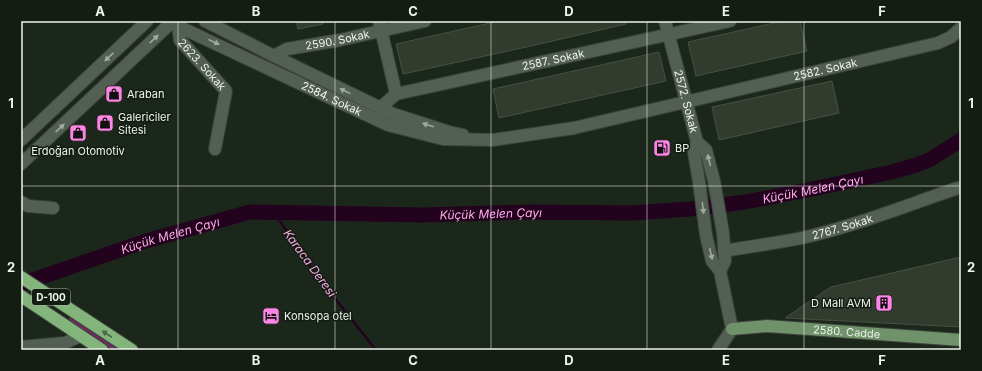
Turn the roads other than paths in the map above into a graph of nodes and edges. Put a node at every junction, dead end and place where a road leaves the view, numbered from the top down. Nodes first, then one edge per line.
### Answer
1 (148, 21) edge
2 (206, 21) edge
3 (425, 21) edge
4 (665, 21) edge
5 (730, 21) edge
6 (172, 23) edge
7 (380, 26) edge
8 (961, 28) edge
9 (669, 35) junction
10 (274, 56) junction
11 (396, 94) junction
12 (686, 102) junction
13 (380, 108) junction
14 (21, 140) edge
15 (493, 140) junction
16 (697, 142) junction
17 (215, 149) dead end
18 (21, 164) edge
19 (958, 188) dead end
20 (21, 202) edge
21 (53, 208) dead end
22 (724, 250) junction
23 (720, 271) junction
24 (21, 277) edge
25 (21, 296) edge
26 (732, 329) junction
27 (80, 336) junction
28 (961, 340) edge
29 (21, 347) edge
30 (102, 350) edge
31 (132, 350) edge
32 (718, 350) edge

1 -> 14 street
2 - 10 street, 2584. Sokak
3 - 7 street, 2590. Sokak
4 - 9 street, 2572. Sokak
5 - 9 street, 2587. Sokak
6 -> 15 street, 2584. Sokak
6 - 17 street, 2623. Sokak
18 -> 6 street
7 - 10 street, 2590. Sokak
7 - 11 street
8 - 12 street, 2582. Sokak
9 - 11 street, 2587. Sokak
9 - 12 street, 2572. Sokak
13 -> 10 street, 2584. Sokak
11 - 13 street, 2587. Sokak
12 - 15 street, 2584. Sokak
12 - 16 street, 2572. Sokak
15 -> 13 street, 2584. Sokak
22 -> 16 street
16 -> 23 street, 2572. Sokak
19 - 22 street, 2767. Sokak
20 - 21 street
22 - 23 street
23 - 26 street
31 -> 24 highway, D-100
25 - 27 highway, D-100
26 - 28 main road, 2580. Cadde
26 - 32 street
27 - 29 street
27 - 30 highway, D-100

